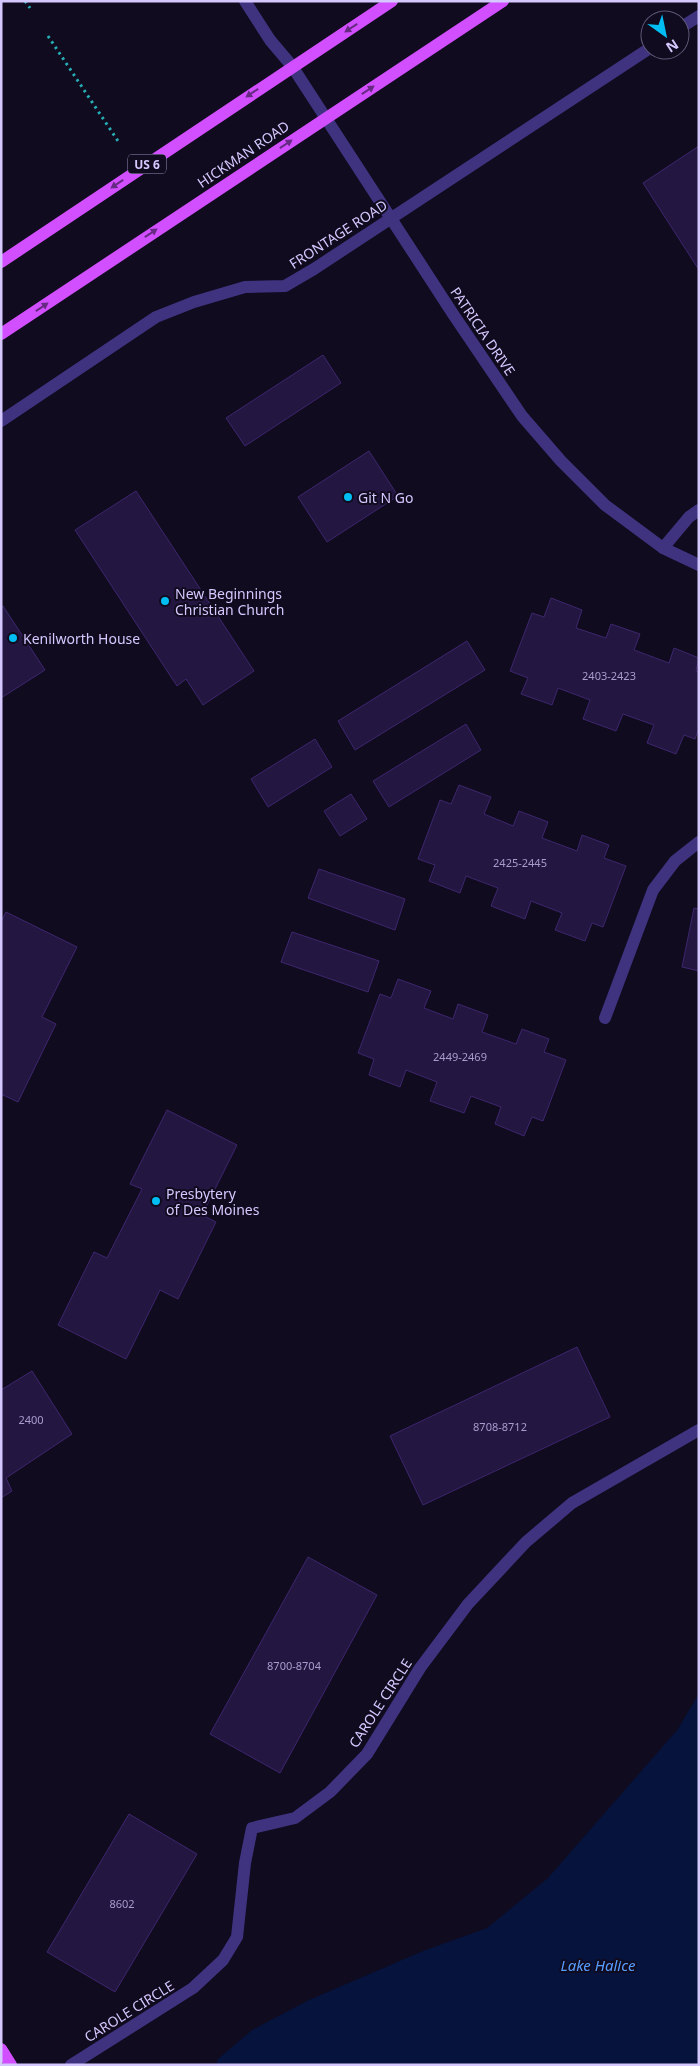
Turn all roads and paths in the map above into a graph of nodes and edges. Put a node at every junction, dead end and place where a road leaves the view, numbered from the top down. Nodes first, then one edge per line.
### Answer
1 (25, 1) edge
2 (245, 1) edge
3 (392, 1) edge
4 (503, 1) edge
5 (30, 8) dead end
6 (48, 36) dead end
7 (640, 55) edge
8 (292, 66) junction
9 (327, 117) junction
10 (118, 141) dead end
11 (390, 218) junction
12 (1, 262) edge
13 (1, 334) edge
14 (1, 421) edge
15 (699, 510) edge
16 (663, 548) junction
17 (699, 565) edge
18 (699, 842) edge
19 (605, 1018) dead end
20 (699, 1430) edge
21 (1, 2049) edge
22 (11, 2065) edge
23 (71, 2065) edge

1 - 5 path
2 - 8 street, PATRICIA DRIVE
3 -> 8 main road, US 6
9 -> 4 main road, HICKMAN ROAD
6 - 10 path
7 - 11 street, FRONTAGE ROAD
8 - 9 street, PATRICIA DRIVE
8 -> 12 main road, US 6
9 - 11 street, PATRICIA DRIVE
13 -> 9 main road, HICKMAN ROAD
11 - 14 street, FRONTAGE ROAD
11 - 16 street, PATRICIA DRIVE
15 - 16 street
16 - 17 street, PATRICIA DRIVE
18 - 19 street
20 - 23 street, CAROLE CIRCLE
21 - 22 main road

